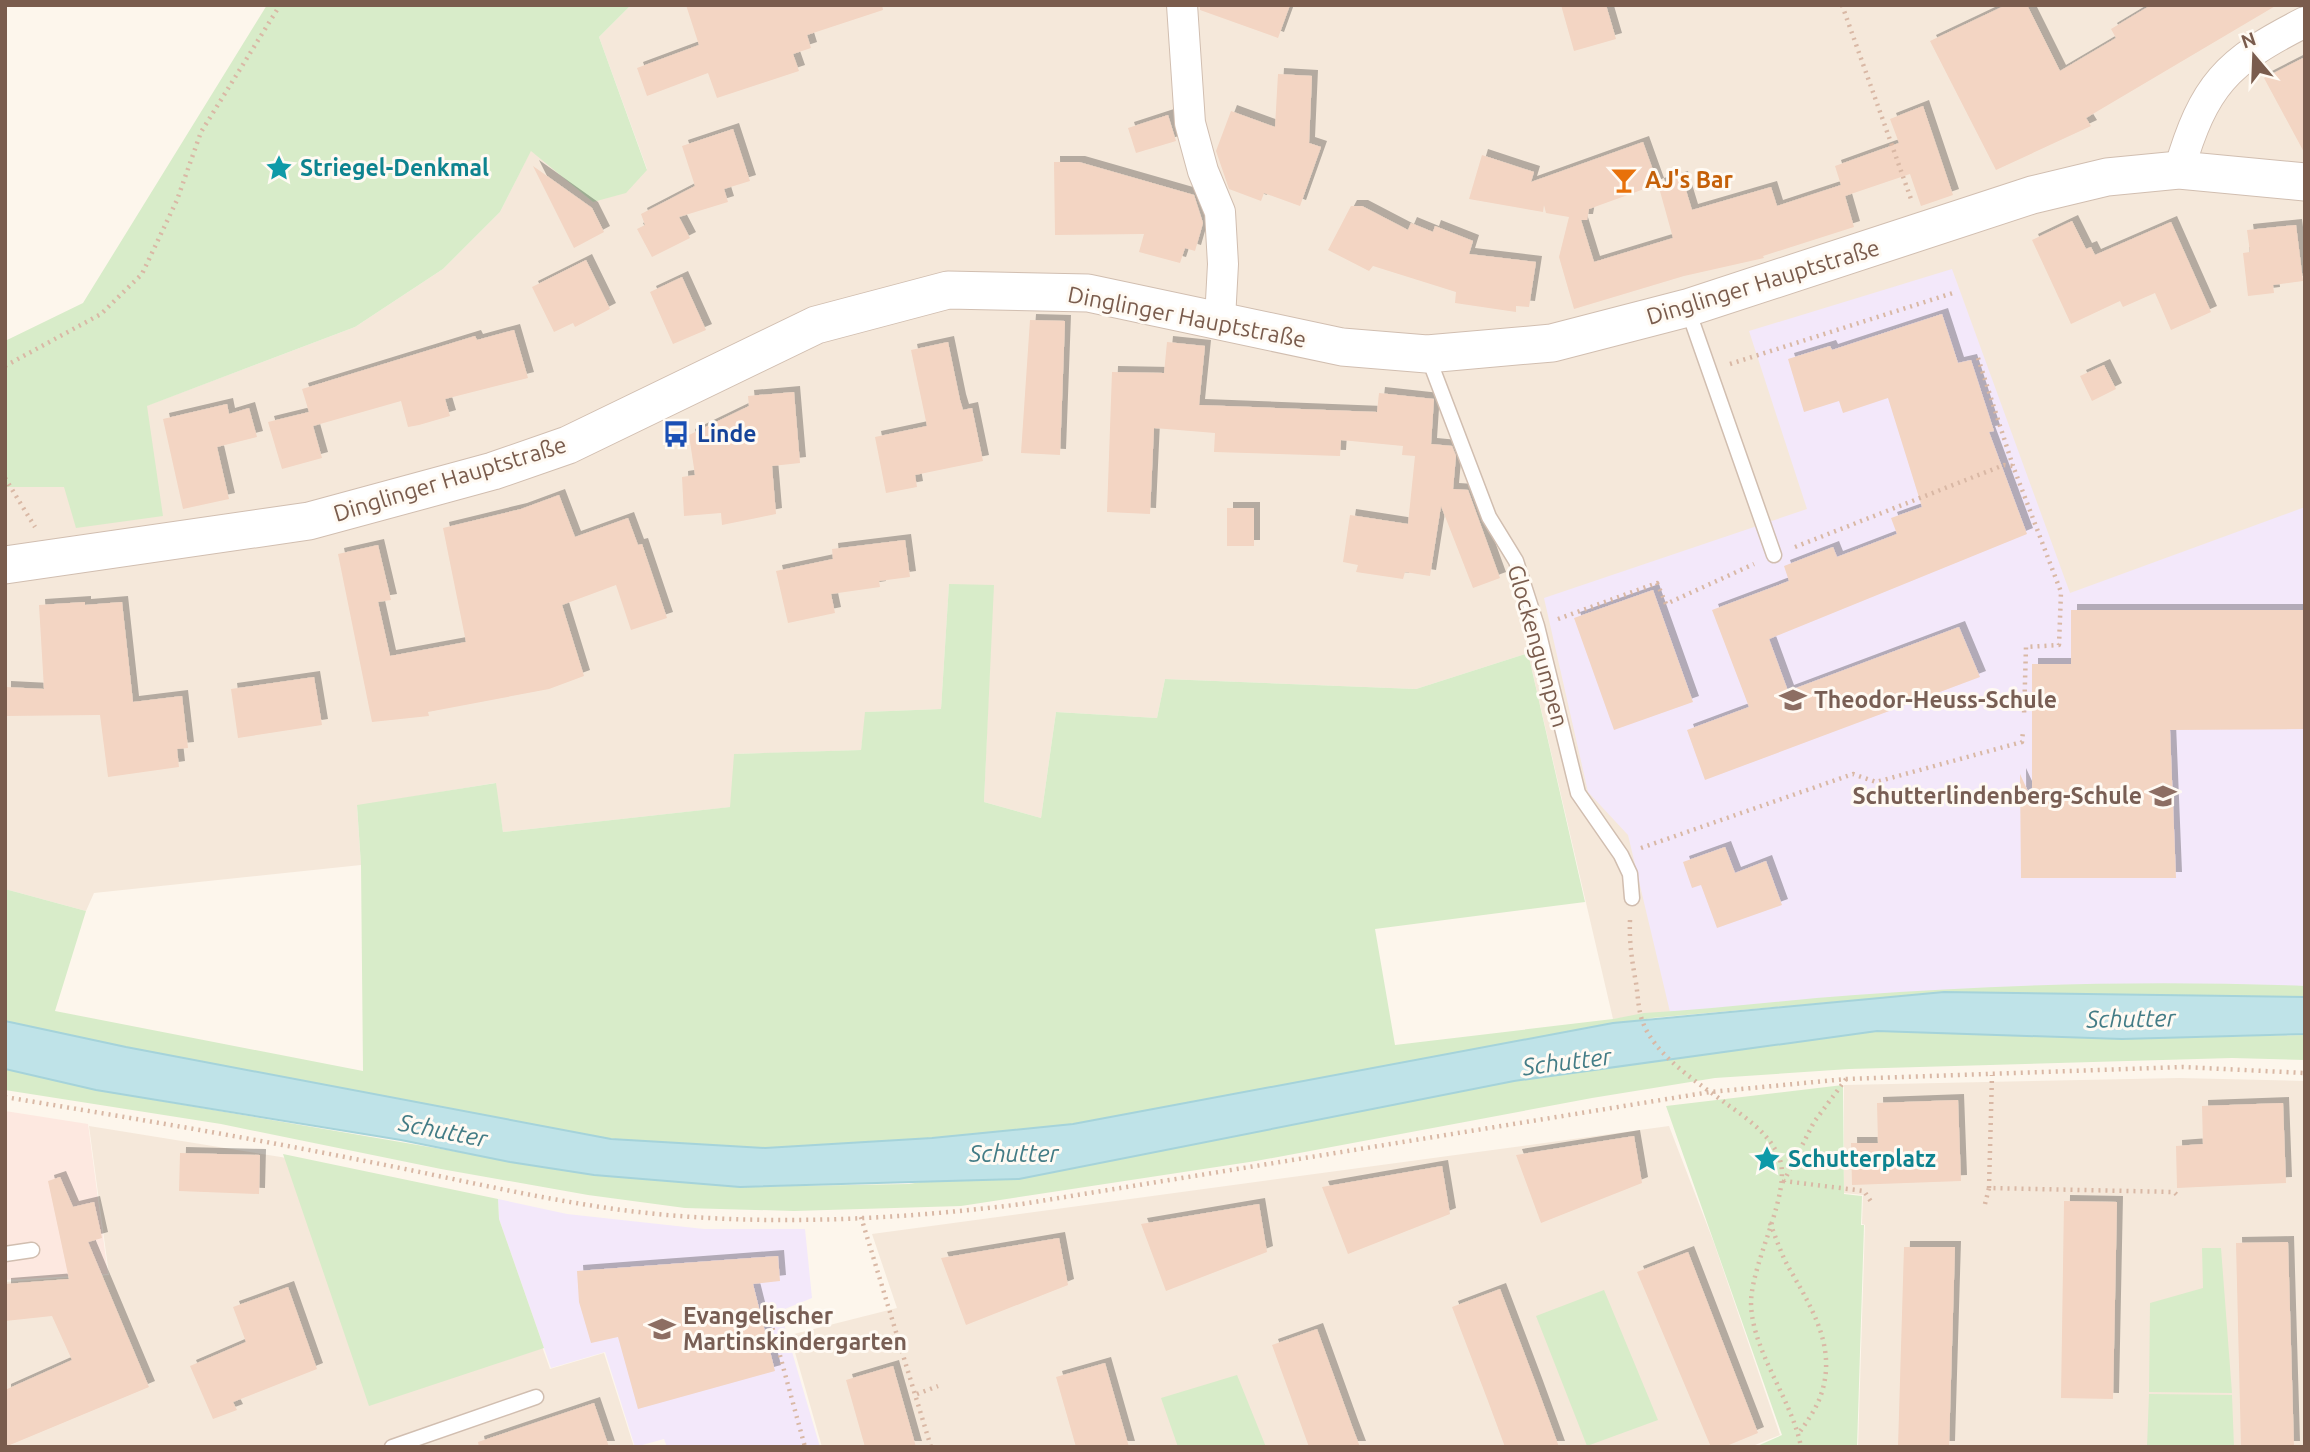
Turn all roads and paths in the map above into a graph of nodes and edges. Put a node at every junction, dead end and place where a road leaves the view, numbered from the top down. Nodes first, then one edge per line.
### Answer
1 (280, 5) edge
2 (1182, 5) edge
3 (1842, 5) edge
4 (2305, 22) edge
5 (2179, 170) junction
6 (2305, 182) edge
7 (1922, 232) junction
8 (1956, 292) dead end
9 (1688, 308) junction
10 (1220, 319) junction
11 (1427, 354) junction
12 (1978, 359) dead end
13 (5, 366) edge
14 (1709, 370) junction
15 (2013, 466) junction
16 (5, 478) edge
17 (39, 535) dead end
18 (1774, 555) junction
19 (5, 565) edge
20 (1568, 615) dead end
21 (2024, 716) dead end
22 (2023, 731) dead end
23 (1630, 851) dead end
24 (1632, 898) joint
25 (2305, 1073) edge
26 (1992, 1075) junction
27 (1846, 1079) junction
28 (1710, 1091) junction
29 (5, 1097) edge
30 (1784, 1181) junction
31 (1989, 1188) junction
32 (2180, 1198) dead end
33 (1872, 1203) dead end
34 (1985, 1204) dead end
35 (861, 1217) junction
36 (1769, 1223) junction
37 (32, 1250) dead end
38 (5, 1254) edge
39 (767, 1308) dead end
40 (938, 1386) dead end
41 (917, 1394) junction
42 (536, 1397) dead end
43 (1799, 1434) junction
44 (392, 1447) edge
45 (805, 1447) edge
46 (931, 1447) edge
47 (1801, 1447) edge

1 - 13 path
2 - 10 street
3 - 7 path
4 - 5 street
5 - 6 street, Dinglinger Hauptstraße
5 - 7 street, Dinglinger Hauptstraße
7 - 9 street, Dinglinger Hauptstraße
8 - 14 path
9 - 11 street, Dinglinger Hauptstraße
9 - 14 lane
10 - 11 street, Dinglinger Hauptstraße
10 - 19 street, Dinglinger Hauptstraße
11 - 24 lane, Glockengumpen
12 - 15 path
14 - 18 lane
15 - 18 path
15 - 21 path
16 - 17 path
18 - 20 path
22 - 23 path
24 - 28 path
25 - 26 path
26 - 27 path
26 - 31 path
27 - 28 path
27 - 30 path
28 - 30 path
28 - 35 path
29 - 35 path
30 - 33 path
30 - 36 path
31 - 32 path
31 - 34 path
35 - 41 path
36 - 43 path
36 - 43 path
37 - 38 lane
39 - 45 path
40 - 41 path
41 - 46 path
42 - 44 lane
43 - 47 path

